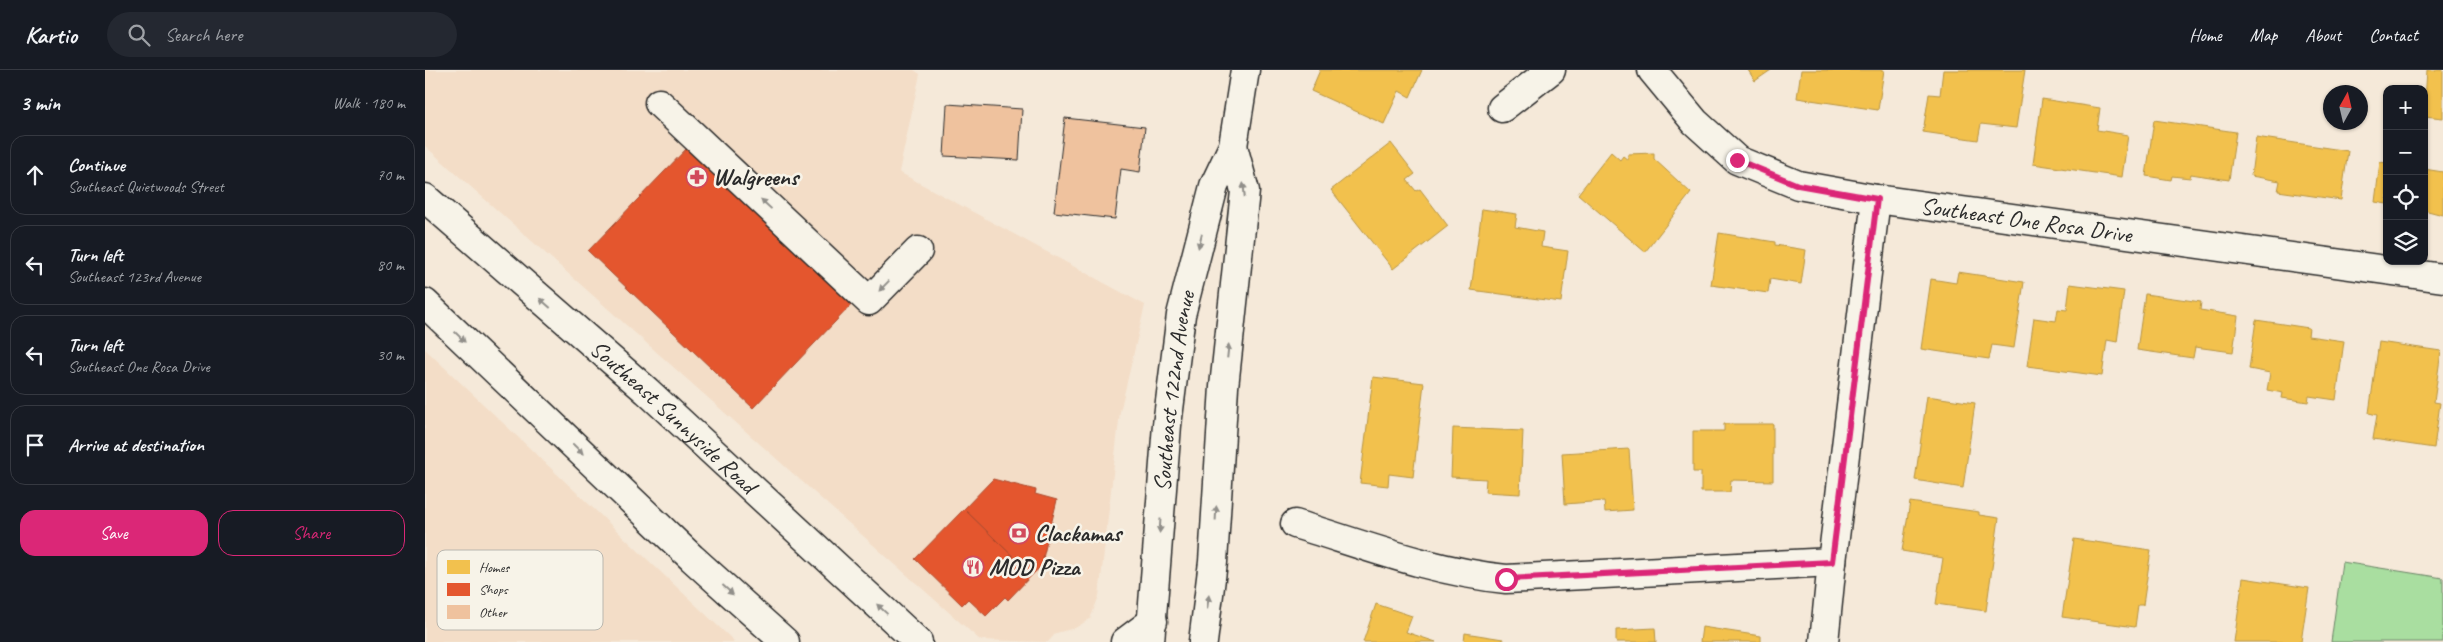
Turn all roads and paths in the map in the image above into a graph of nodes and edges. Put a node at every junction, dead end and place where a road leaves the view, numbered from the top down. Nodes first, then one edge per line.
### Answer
1 (1245, 70) edge
2 (1551, 70) edge
3 (1652, 70) edge
4 (659, 103) dead end
5 (1502, 108) dead end
6 (1233, 146) junction
7 (425, 198) edge
8 (1877, 199) junction
9 (918, 251) dead end
10 (2443, 278) edge
11 (425, 303) edge
12 (1295, 524) dead end
13 (1832, 562) junction
14 (1152, 632) edge
15 (785, 642) edge
16 (918, 642) edge
17 (1125, 642) edge
18 (1203, 642) edge
19 (1824, 642) edge

1 - 6 main road, Southeast 122nd Avenue
2 - 5 main road
3 - 8 main road, Southeast One Rosa Drive
9 -> 4 main road
6 -> 14 main road, Southeast 122nd Avenue
18 -> 6 main road, Southeast 122nd Avenue
16 -> 7 main road, Southeast Sunnyside Road
8 - 10 main road, Southeast One Rosa Drive
8 - 13 main road
11 -> 15 main road
12 - 13 main road
13 - 19 main road
14 - 17 main road

